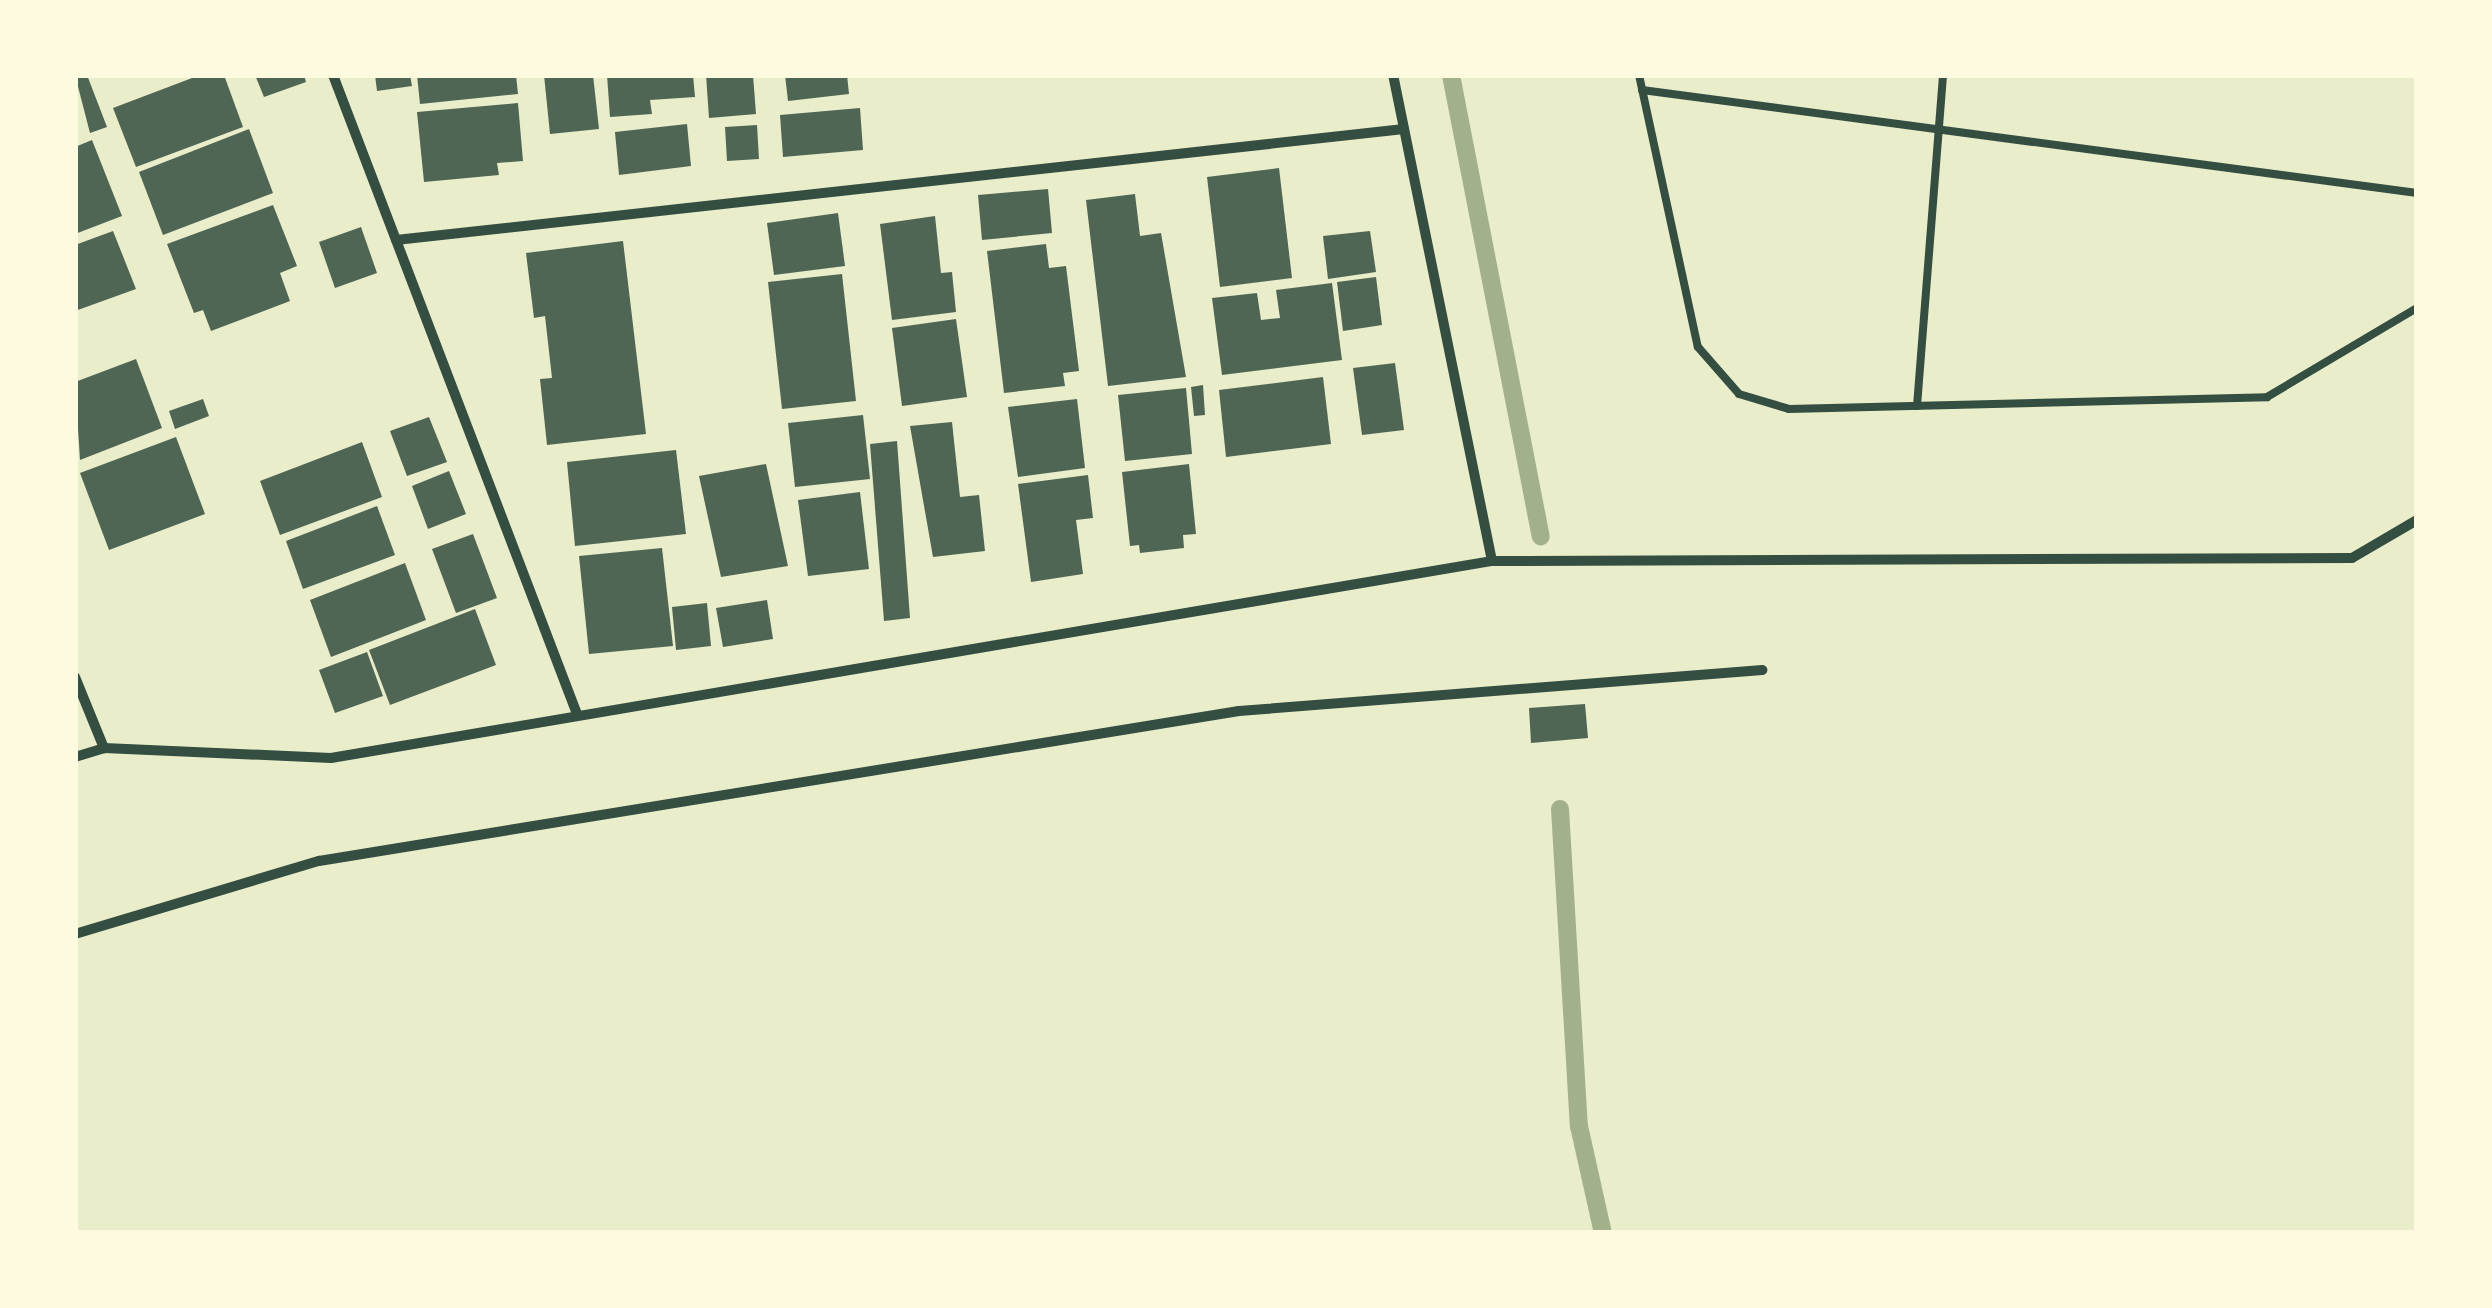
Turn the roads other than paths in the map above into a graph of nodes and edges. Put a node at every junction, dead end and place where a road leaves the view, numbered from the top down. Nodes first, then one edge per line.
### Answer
1 (333, 75) edge
2 (1393, 75) edge
3 (1639, 75) edge
4 (1943, 75) edge
5 (1642, 90) junction
6 (1938, 127) junction
7 (1404, 130) junction
8 (2417, 193) edge
9 (396, 240) junction
10 (2417, 308) edge
11 (1917, 406) junction
12 (2417, 520) edge
13 (1492, 562) junction
14 (1762, 670) dead end
15 (75, 677) edge
16 (576, 714) junction
17 (104, 748) junction
18 (75, 756) edge
19 (75, 934) edge

1 - 9 street
2 - 7 street
3 - 5 lane
4 - 6 lane
5 - 6 lane
5 - 11 lane
6 - 8 lane
6 - 11 lane
7 - 9 street
7 - 13 street
9 - 16 street
10 - 11 lane
12 - 13 street
13 - 16 street
14 - 19 street
15 - 17 street
16 - 17 street
17 - 18 street

